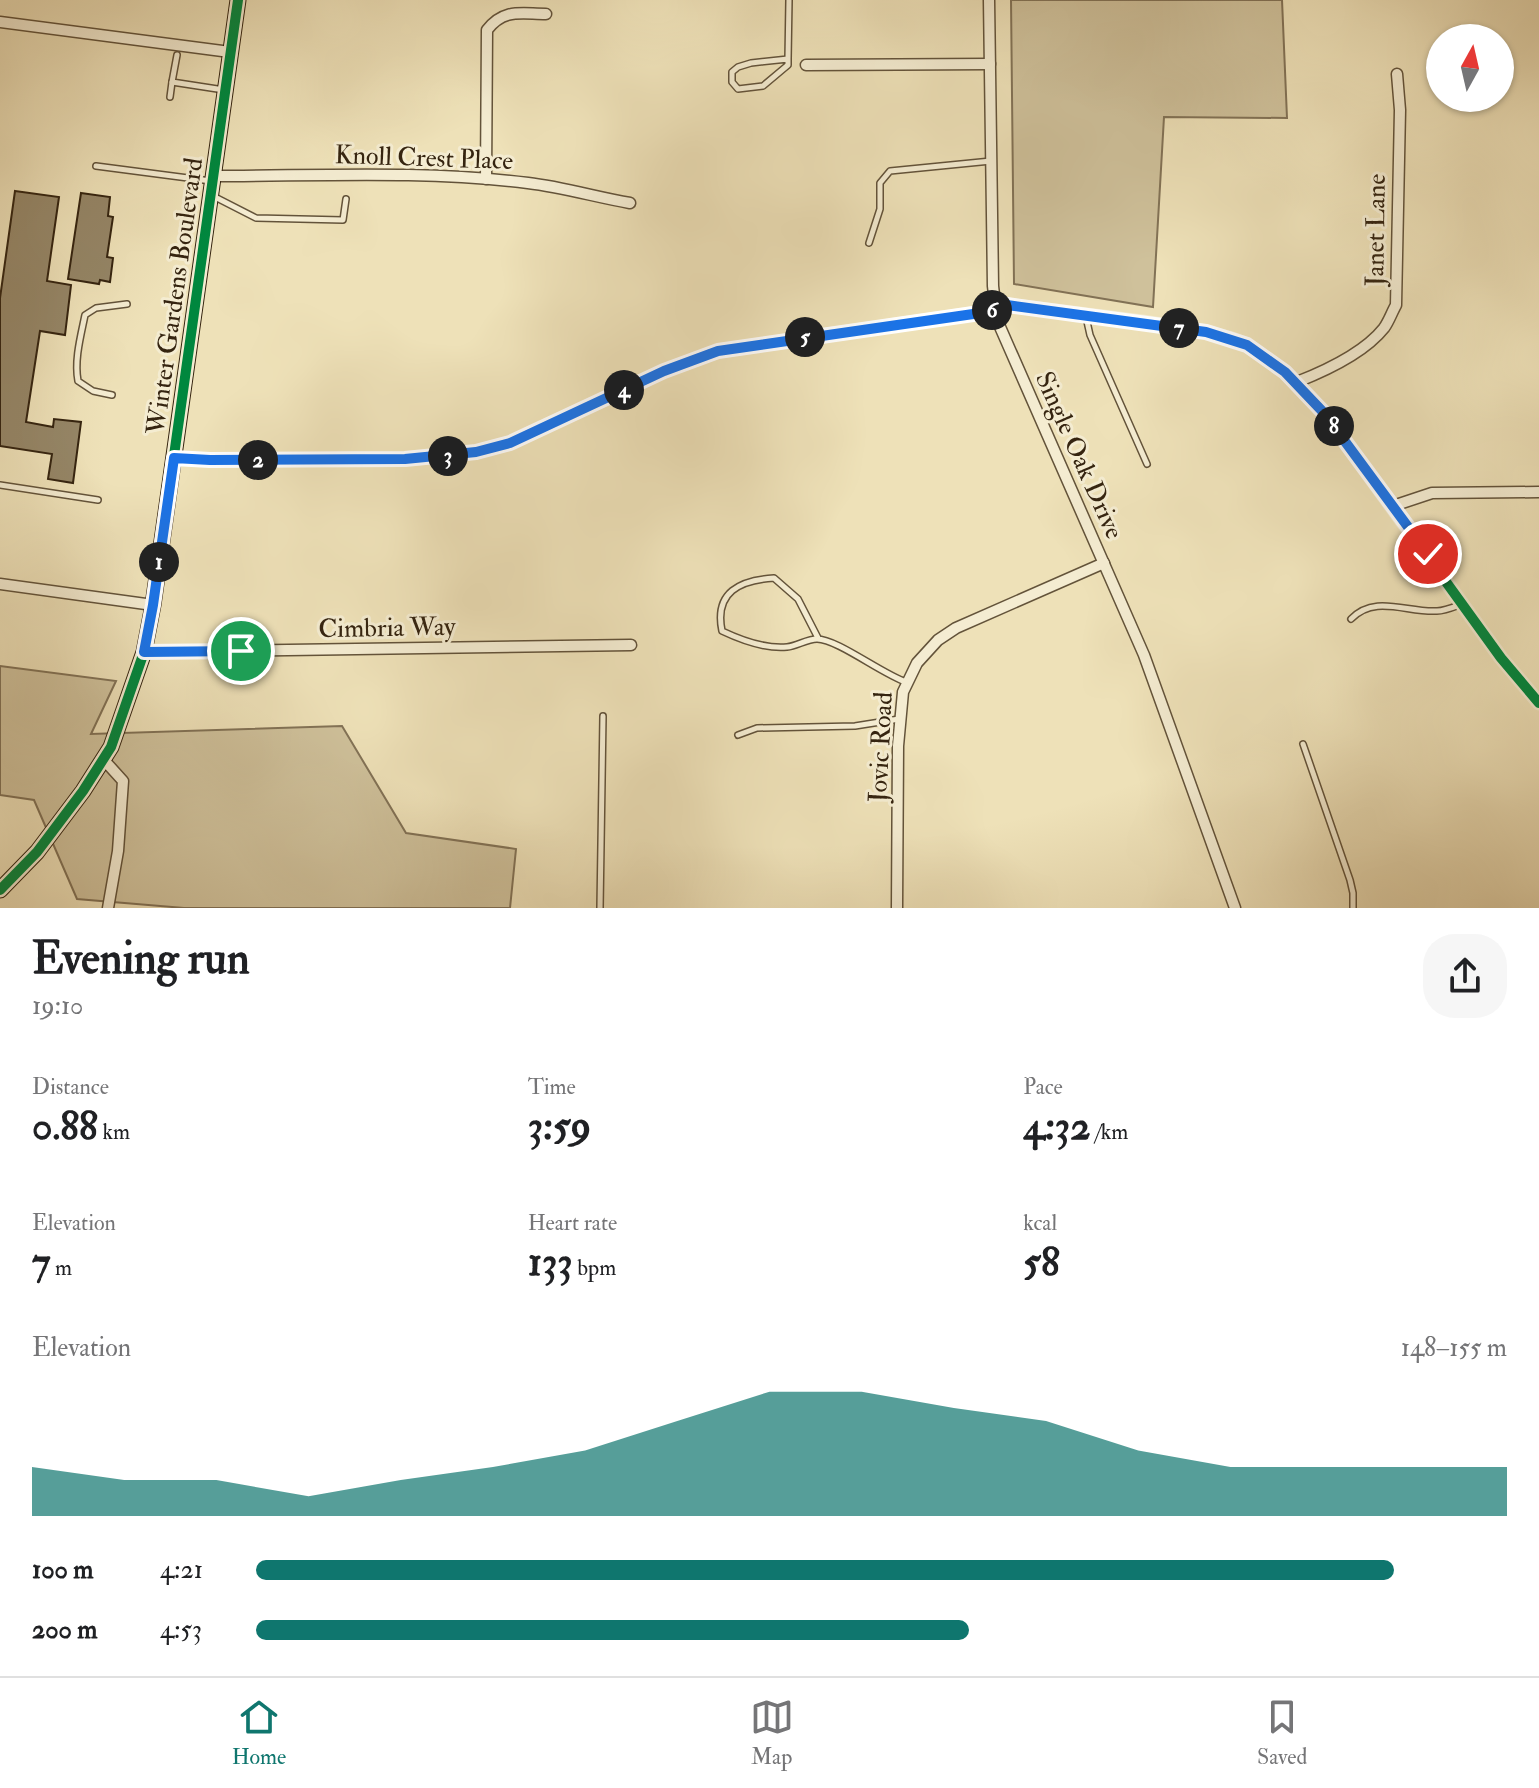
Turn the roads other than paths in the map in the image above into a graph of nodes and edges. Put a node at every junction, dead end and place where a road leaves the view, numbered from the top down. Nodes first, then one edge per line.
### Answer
1 (238, 0) edge
2 (789, 0) edge
3 (989, 0) edge
4 (546, 14) dead end
5 (0, 22) edge
6 (230, 52) junction
7 (177, 55) dead end
8 (788, 59) junction
9 (990, 64) junction
10 (806, 65) dead end
11 (1397, 74) dead end
12 (172, 82) junction
13 (225, 90) junction
14 (170, 97) dead end
15 (991, 161) junction
16 (96, 166) dead end
17 (486, 179) junction
18 (212, 184) junction
19 (346, 199) dead end
20 (630, 203) dead end
21 (869, 243) dead end
22 (127, 304) dead end
23 (995, 309) junction
24 (1086, 314) junction
25 (1297, 382) junction
26 (112, 395) dead end
27 (174, 458) junction
28 (1147, 464) dead end
29 (0, 485) edge
30 (1539, 492) edge
31 (98, 500) dead end
32 (1393, 506) junction
33 (1104, 563) junction
34 (0, 584) edge
35 (1463, 603) junction
36 (153, 605) junction
37 (1351, 619) dead end
38 (818, 638) junction
39 (631, 645) dead end
40 (144, 652) junction
41 (906, 682) junction
42 (1539, 703) edge
43 (603, 716) dead end
44 (899, 719) junction
45 (738, 735) dead end
46 (1303, 744) dead end
47 (103, 759) junction
48 (0, 890) edge
49 (108, 908) edge
50 (600, 908) edge
51 (897, 908) edge
52 (1235, 908) edge
53 (1353, 908) edge

1 - 6 main road, Winter Gardens Boulevard
2 - 8 lane
3 - 9 street, Single Oak Drive
4 - 17 street
5 - 6 street
6 - 13 main road, Winter Gardens Boulevard
7 - 12 lane
8 - 8 lane
9 - 10 street
9 - 15 street, Single Oak Drive
11 - 25 street, Janet Lane
12 - 13 lane
12 - 14 lane
13 - 18 main road, Winter Gardens Boulevard
15 - 21 lane
15 - 23 street, Single Oak Drive
16 - 18 lane
17 - 18 street, Knoll Crest Place
17 - 20 street, Knoll Crest Place
18 - 19 lane
18 - 27 main road, Winter Gardens Boulevard
22 - 26 lane
23 - 24 street
23 - 27 street
23 - 33 street, Single Oak Drive
24 - 25 street
24 - 28 lane
25 - 32 street
27 - 36 main road, Winter Gardens Boulevard
29 - 31 lane
30 - 32 street
32 - 35 street
33 - 41 street, Jovic Road
33 - 52 street, Single Oak Drive
34 - 36 street
35 - 37 lane
35 - 42 street
36 - 40 main road, Winter Gardens Boulevard
38 - 38 lane
38 - 41 lane
39 - 40 street, Cimbria Way
40 - 47 main road, Winter Gardens Boulevard
41 - 44 street, Jovic Road
43 - 50 lane
44 - 45 lane
44 - 51 street, Jovic Road
46 - 53 lane
47 - 48 main road, Winter Gardens Boulevard
47 - 49 street

